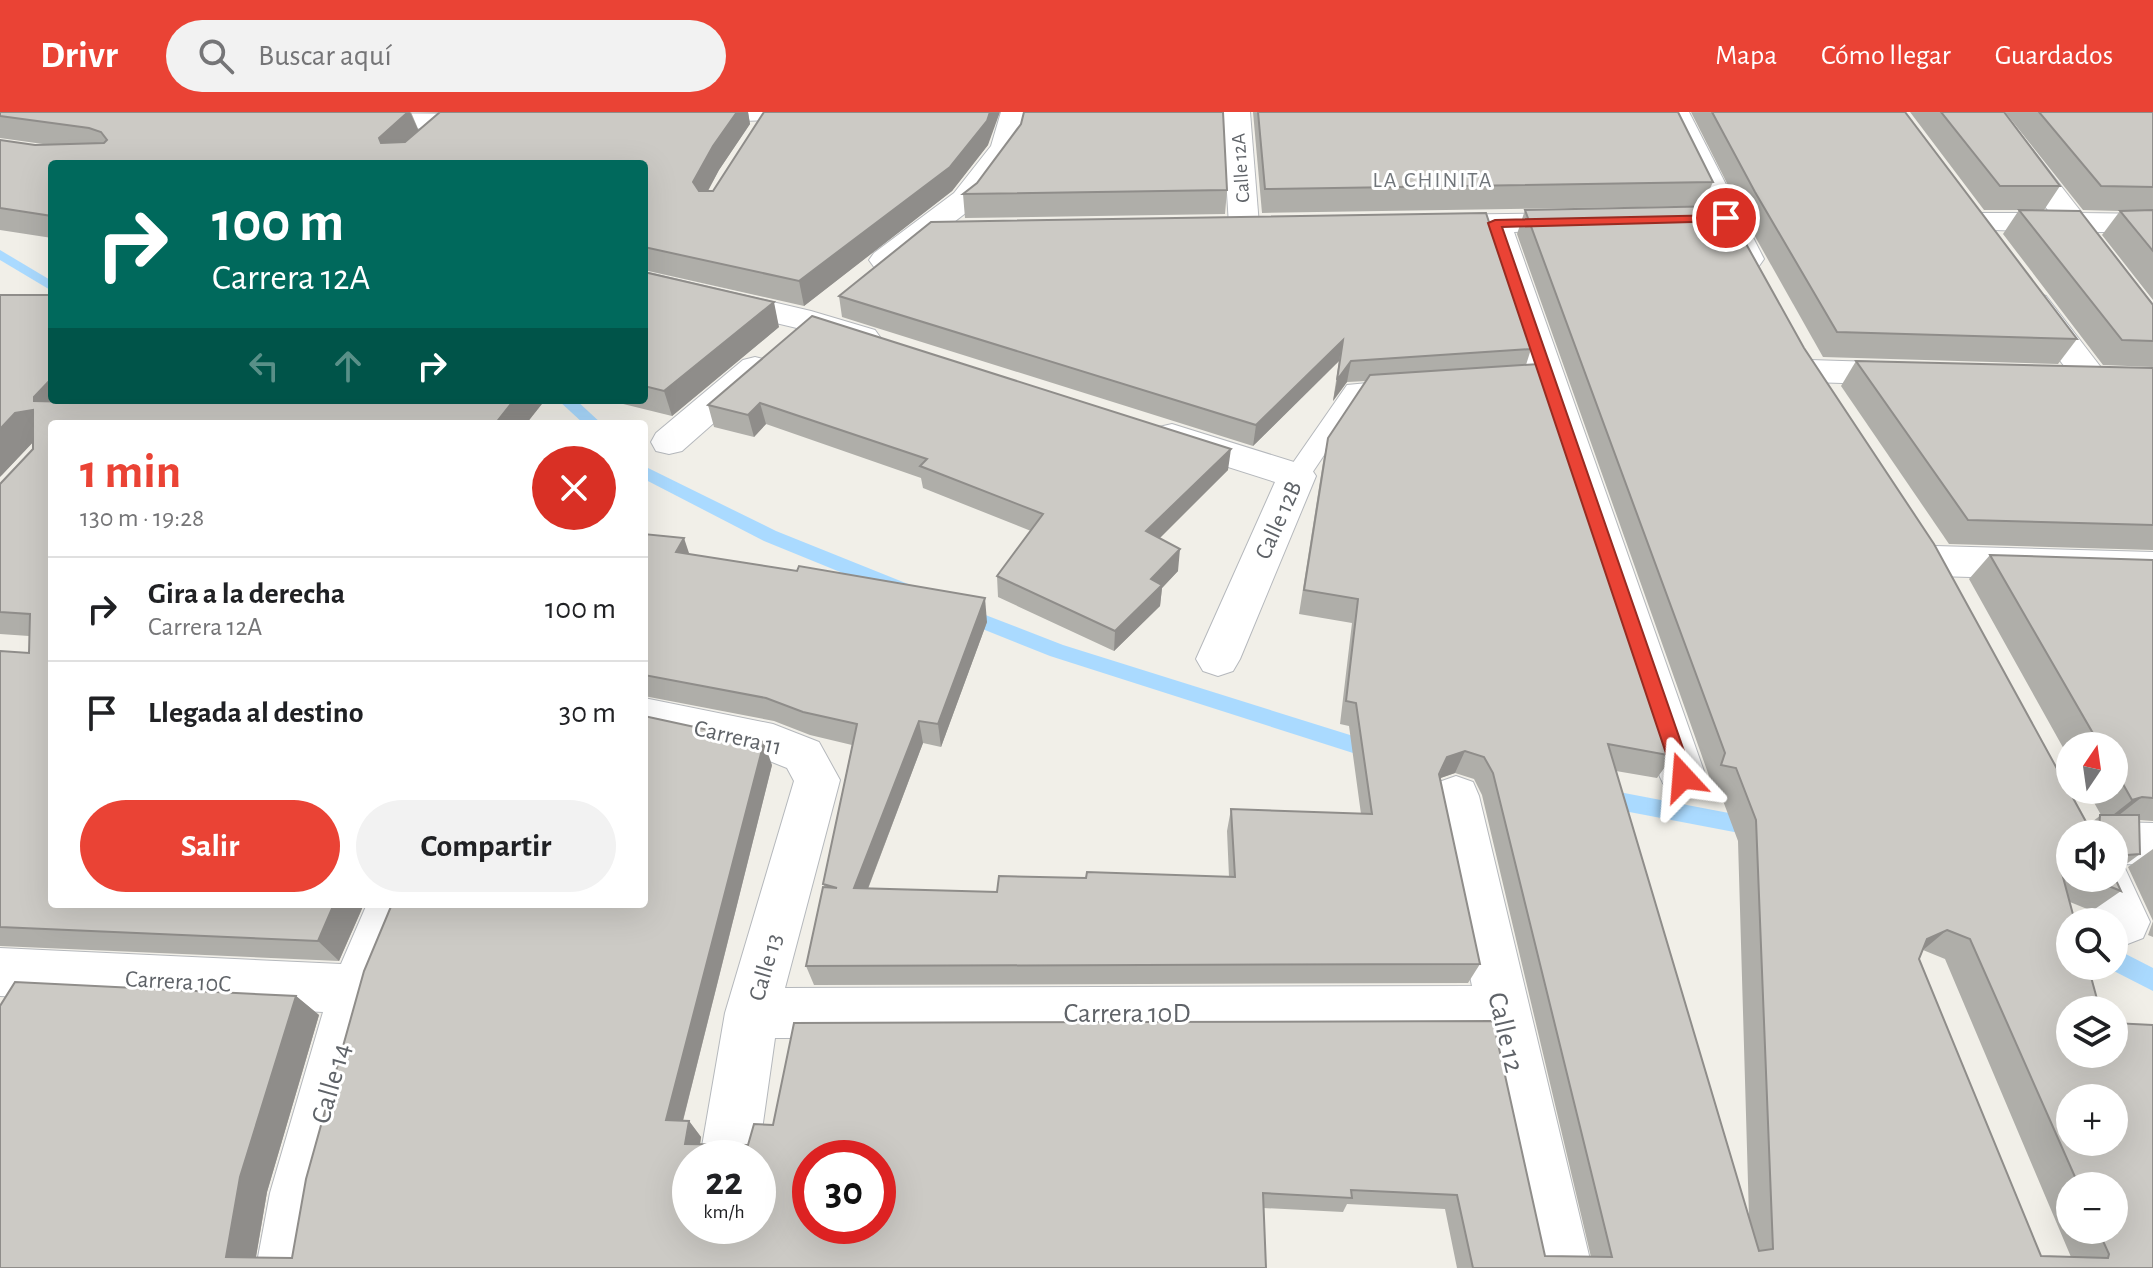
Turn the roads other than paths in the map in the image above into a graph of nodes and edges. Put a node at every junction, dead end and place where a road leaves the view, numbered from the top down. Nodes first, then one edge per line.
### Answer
1 (772, 112) edge
2 (1015, 112) edge
3 (1236, 112) edge
4 (1675, 112) edge
5 (1989, 112) edge
6 (663, 116) edge
7 (328, 120) edge
8 (509, 121) edge
9 (447, 124) junction
10 (755, 136) edge
11 (425, 144) edge
12 (1603, 221) edge
13 (1495, 223) junction
14 (2153, 223) edge
15 (1401, 224) edge
16 (2076, 224) junction
17 (1275, 225) edge
18 (968, 230) edge
19 (921, 231) junction
20 (860, 281) edge
21 (648, 283) edge
22 (1764, 288) edge
23 (823, 311) junction
24 (2153, 328) edge
25 (886, 345) edge
26 (1935, 374) edge
27 (2044, 377) edge
28 (1430, 386) edge
29 (1835, 409) edge
30 (1145, 427) edge
31 (669, 442) dead end
32 (1297, 476) junction
33 (2153, 567) edge
34 (1957, 602) edge
35 (1218, 659) dead end
36 (648, 717) edge
37 (1683, 777) dead end
38 (817, 780) joint
39 (1456, 796) dead end
40 (2128, 843) edge
41 (2153, 844) edge
42 (390, 908) edge
43 (15, 973) edge
44 (356, 989) junction
45 (1502, 1011) junction
46 (752, 1013) junction
47 (0, 1022) edge
48 (732, 1140) edge
49 (286, 1268) edge
50 (1562, 1268) edge

1 - 6 street
1 - 10 lane
2 - 19 street
3 - 17 street, Calle 12A
4 - 22 street
5 - 16 street
7 - 9 street
8 - 9 street
9 - 11 lane
12 - 13 street
13 - 15 street
13 - 37 street
14 - 16 street
16 - 24 street
16 - 27 street
18 - 19 street
19 - 20 street
21 - 23 street
23 - 25 street
23 - 31 street
26 - 29 street
28 - 32 lane, Calle 12B
30 - 32 street
32 - 35 street, Calle 12B
33 - 34 street
36 - 38 street, Carrera 11
38 - 46 street, Calle 13
39 - 45 street, Calle 12
40 - 41 street
42 - 44 street, Calle 14
43 - 44 street, Carrera 10C
43 - 47 street
44 - 49 street, Calle 14
45 - 46 street, Carrera 10D
45 - 50 street, Calle 12
46 - 48 street, Calle 13

